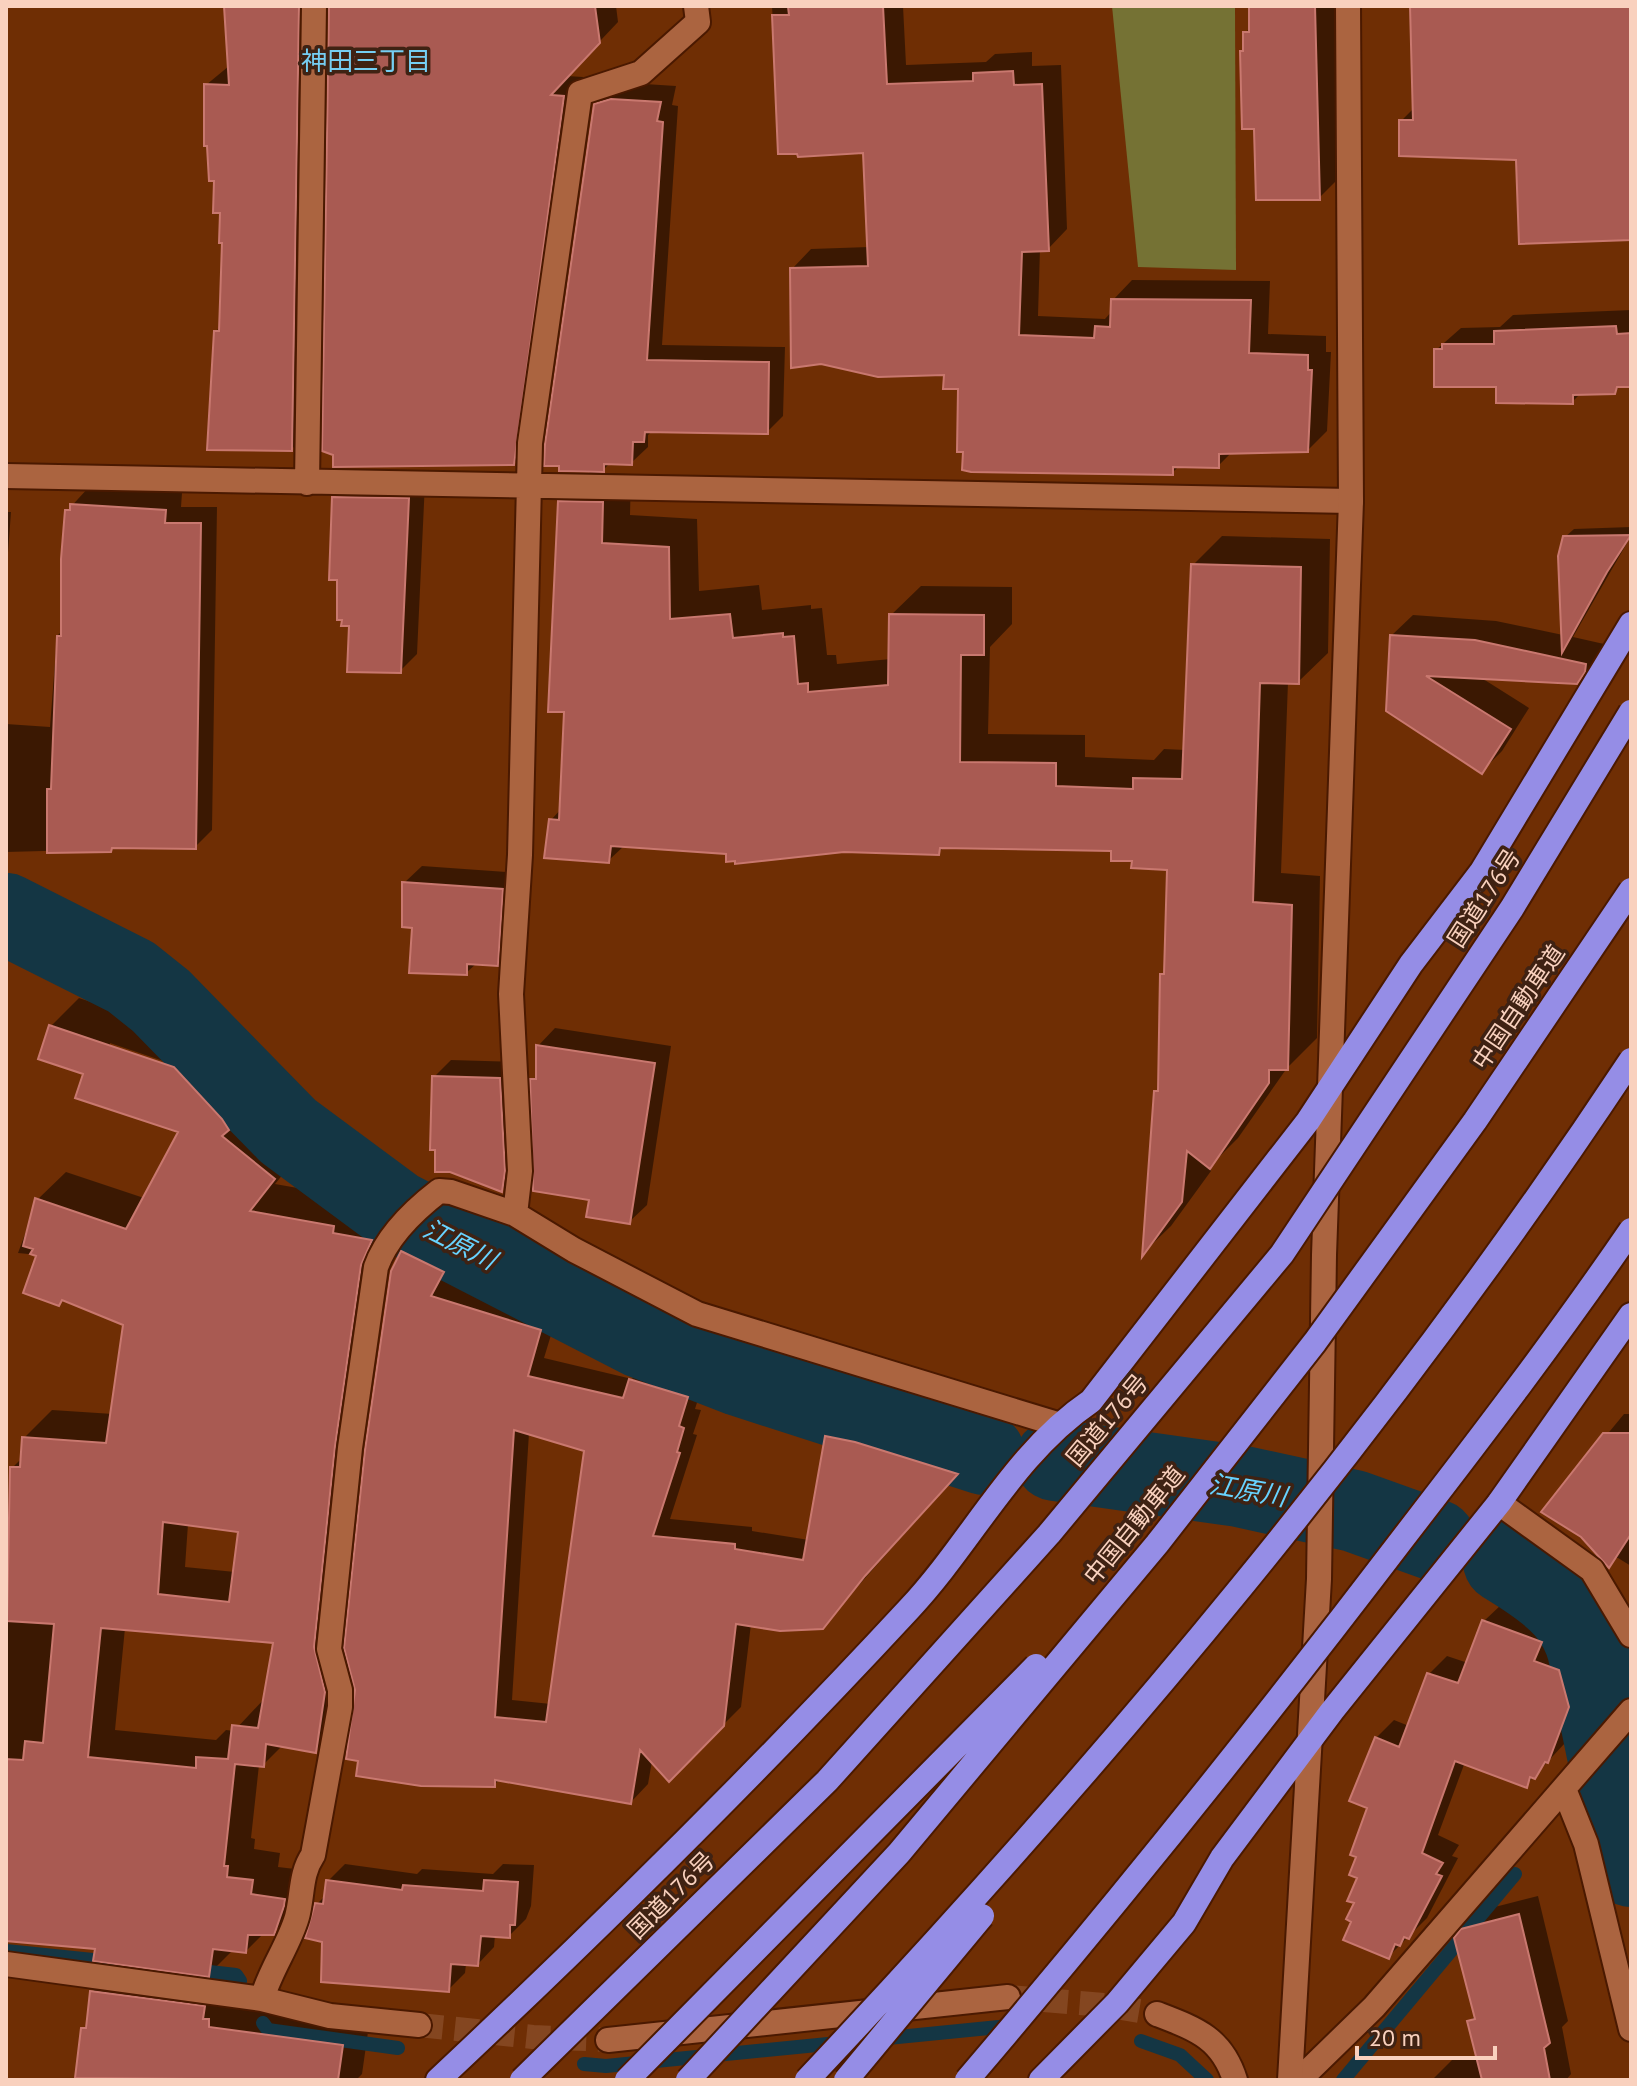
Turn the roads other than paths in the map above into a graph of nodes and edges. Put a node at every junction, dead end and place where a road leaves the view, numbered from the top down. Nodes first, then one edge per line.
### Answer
1 (314, 6) edge
2 (696, 6) edge
3 (1348, 6) edge
4 (6, 476) edge
5 (307, 483) junction
6 (531, 487) junction
7 (1351, 501) junction
8 (1631, 624) edge
9 (1631, 712) edge
10 (1631, 890) edge
11 (1631, 1060) edge
12 (1333, 1083) junction
13 (515, 1214) junction
14 (1631, 1230) edge
15 (1631, 1315) edge
16 (1057, 1424) junction
17 (1499, 1503) junction
18 (1157, 1544) junction
19 (1228, 1608) junction
20 (1631, 1635) edge
21 (1629, 1717) edge
22 (1308, 1744) junction
23 (1564, 1789) junction
24 (6, 1964) edge
25 (1008, 1997) tunnel mouth
26 (262, 1999) junction
27 (1157, 2014) tunnel mouth
28 (419, 2025) tunnel mouth
29 (1631, 2029) edge
30 (608, 2040) tunnel mouth
31 (438, 2080) edge
32 (522, 2080) edge
33 (627, 2080) edge
34 (688, 2080) edge
35 (807, 2080) edge
36 (846, 2080) edge
37 (967, 2080) edge
38 (1041, 2080) edge
39 (1235, 2080) edge
40 (1290, 2080) edge
41 (1299, 2080) edge

1 - 5 street
2 - 6 street
3 - 7 street
4 - 5 street
5 - 6 street
6 - 7 street
6 - 13 street
7 - 12 street
8 - 12 highway
9 - 32 highway, 国道176号, bridge
10 - 18 highway, 中国自動車道, bridge
11 - 19 highway, bridge
12 - 16 highway
12 - 22 street
13 - 16 street
13 - 26 street
14 - 37 highway, bridge
15 - 17 highway
16 - 31 highway
17 - 20 street
17 - 22 highway
18 - 33 highway, bridge
18 - 34 highway, 中国自動車道, bridge
19 - 35 highway, bridge
19 - 36 highway, bridge
21 - 23 street
22 - 38 highway
22 - 40 street
23 - 29 street
23 - 41 street
24 - 26 street
25 - 30 street
26 - 28 street
27 - 39 street

